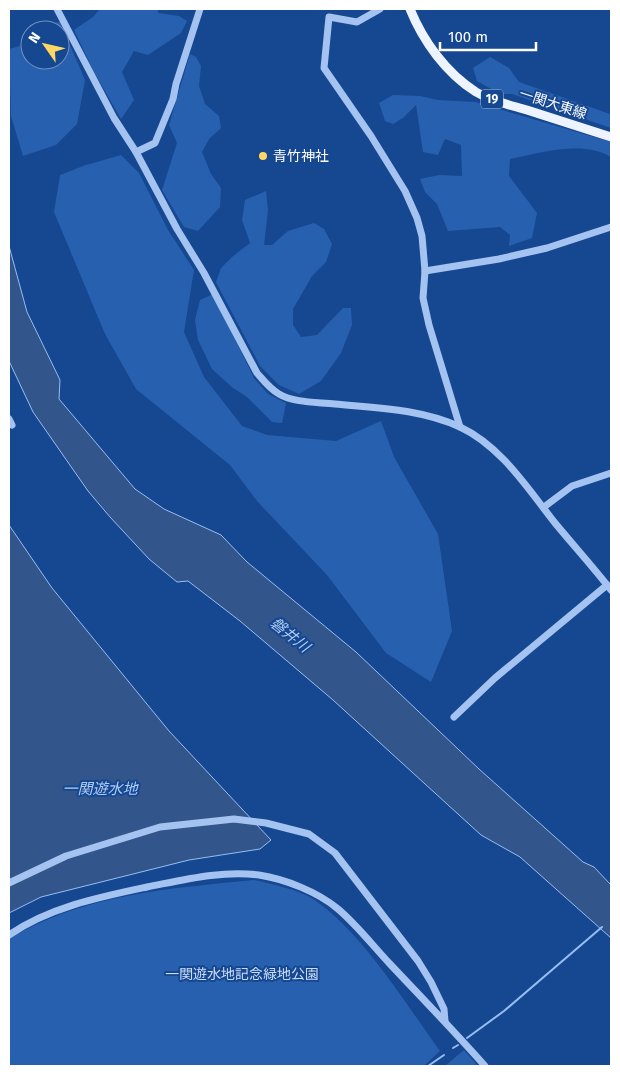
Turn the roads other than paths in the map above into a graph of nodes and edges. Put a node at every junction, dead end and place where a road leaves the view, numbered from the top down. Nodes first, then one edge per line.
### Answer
1 (57, 9) edge
2 (200, 9) edge
3 (380, 9) edge
4 (410, 9) edge
5 (611, 137) edge
6 (136, 152) junction
7 (611, 228) edge
8 (425, 271) junction
9 (460, 427) junction
10 (611, 474) edge
11 (544, 507) junction
12 (609, 587) edge
13 (454, 717) dead end
14 (9, 883) edge
15 (9, 934) edge
16 (445, 1022) junction
17 (485, 1066) edge

1 - 6 street
2 - 6 street
3 - 8 street
4 - 5 main road, 一関大東線 / 19
6 - 9 street
7 - 8 street
8 - 9 street
9 - 11 street
10 - 11 street
11 - 12 street
12 - 13 street
14 - 16 street
15 - 16 street
16 - 17 street

